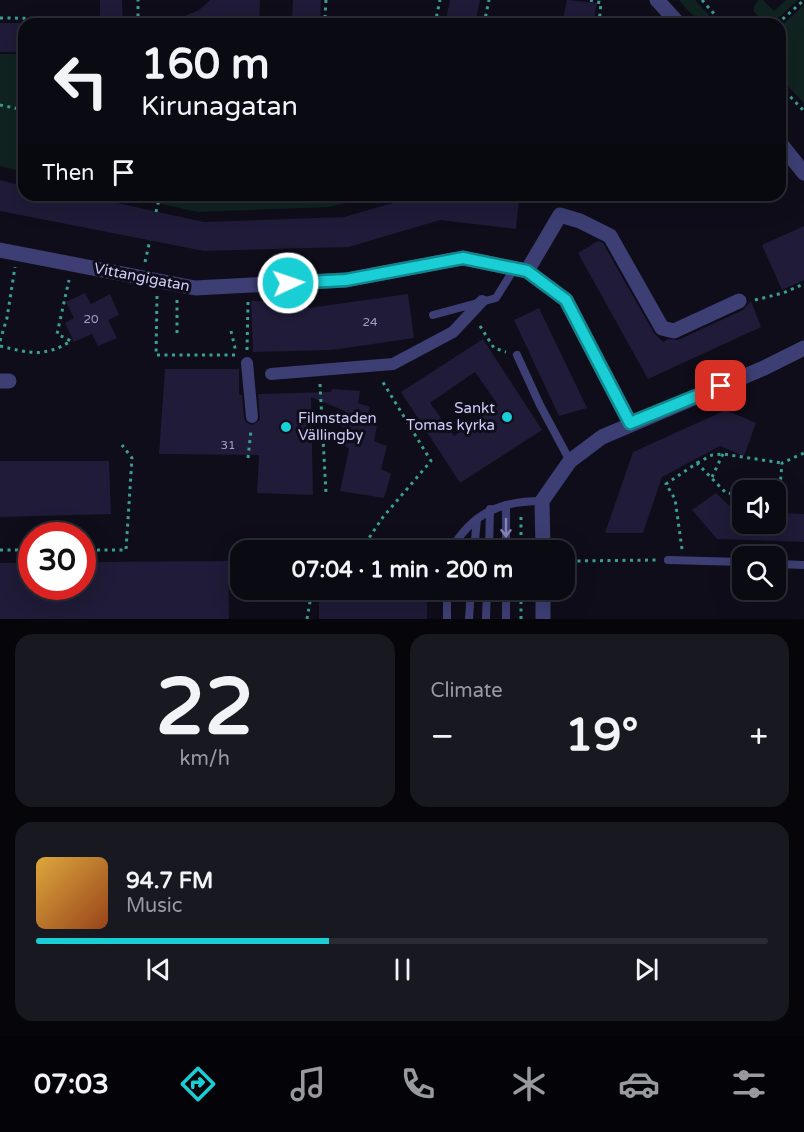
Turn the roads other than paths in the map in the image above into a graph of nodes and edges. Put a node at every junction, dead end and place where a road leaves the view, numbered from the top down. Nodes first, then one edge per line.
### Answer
1 (657, 0) edge
2 (674, 18) edge
3 (786, 150) edge
4 (804, 173) edge
5 (0, 250) edge
6 (521, 270) junction
7 (482, 301) junction
8 (739, 301) road end
9 (433, 315) dead end
10 (804, 348) edge
11 (517, 355) dead end
12 (247, 363) dead end
13 (271, 374) dead end
14 (252, 417) road end
15 (630, 423) junction
16 (570, 460) junction
17 (542, 501) junction
18 (506, 505) junction
19 (490, 510) junction
20 (477, 519) junction
21 (457, 540) edge
22 (475, 540) edge
23 (489, 540) edge
24 (506, 540) edge
25 (543, 540) edge
26 (668, 560) road end
27 (732, 562) edge
28 (786, 564) edge
29 (804, 565) edge
30 (447, 600) edge
31 (470, 600) edge
32 (487, 600) edge
33 (506, 600) edge
34 (543, 600) edge
35 (447, 619) edge
36 (469, 619) edge
37 (486, 619) edge
38 (506, 619) edge
39 (543, 619) edge

1 - 2 street
3 - 4 street
5 - 6 street, Vittangigatan
6 - 7 lane
6 - 8 street
6 - 15 street, Vittangigatan
7 - 9 lane
7 - 13 street
10 - 15 street
11 - 16 lane
12 - 14 street
15 - 16 street
16 - 17 street
17 - 18 lane
17 - 25 street
18 - 19 lane
18 -> 24 lane
19 - 20 lane
19 - 23 lane
20 - 21 lane
20 - 22 lane
26 - 27 lane
28 - 29 lane
30 - 35 lane
31 - 36 lane
32 - 37 lane
33 - 38 lane
34 - 39 street

